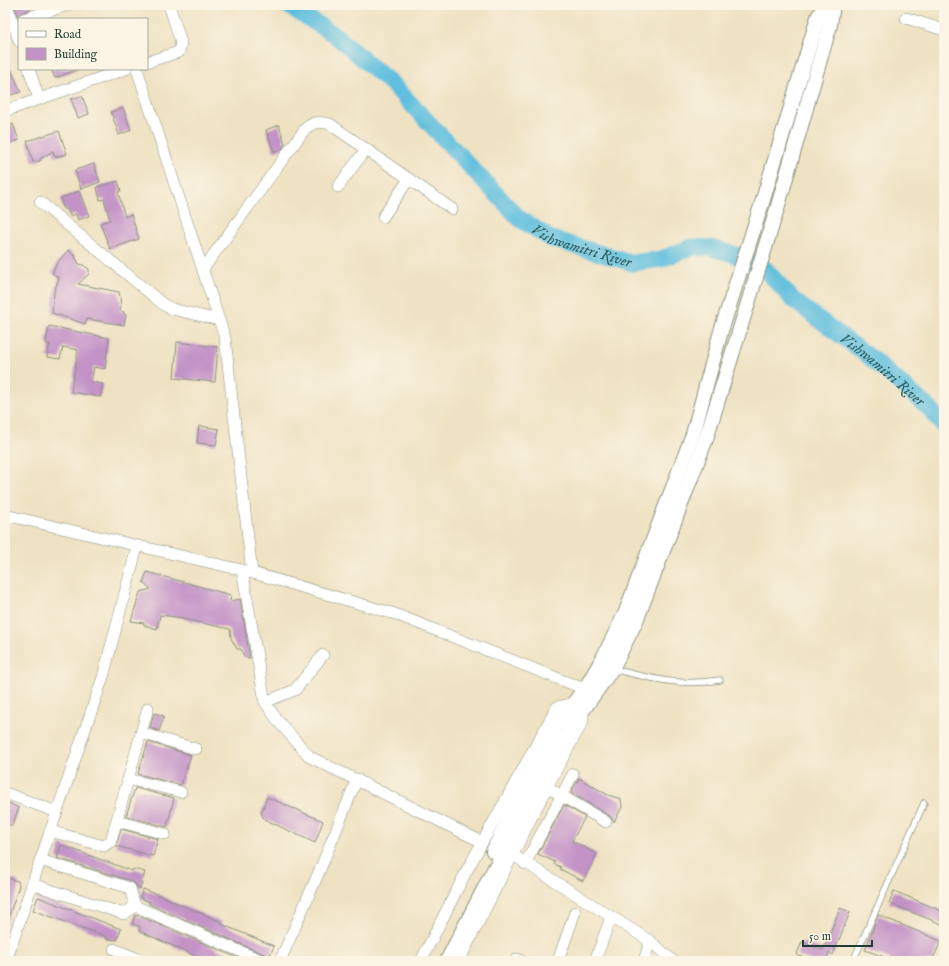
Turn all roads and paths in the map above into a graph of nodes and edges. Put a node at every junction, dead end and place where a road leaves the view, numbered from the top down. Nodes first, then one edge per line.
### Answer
1 (7, 5) edge
2 (68, 5) edge
3 (169, 5) edge
4 (825, 5) edge
5 (833, 5) edge
6 (27, 18) edge
7 (906, 18) dead end
8 (18, 21) edge
9 (944, 30) edge
10 (148, 62) edge
11 (28, 70) edge
12 (123, 70) edge
13 (137, 70) edge
14 (39, 99) junction
15 (5, 111) edge
16 (366, 149) junction
17 (409, 179) junction
18 (338, 187) dead end
19 (40, 202) dead end
20 (452, 209) dead end
21 (383, 217) dead end
22 (203, 269) junction
23 (219, 320) junction
24 (5, 515) edge
25 (137, 547) junction
26 (247, 571) junction
27 (323, 655) dead end
28 (612, 669) junction
29 (720, 680) dead end
30 (590, 691) junction
31 (265, 702) junction
32 (577, 706) junction
33 (148, 708) dead end
34 (141, 733) junction
35 (196, 749) dead end
36 (573, 774) dead end
37 (128, 779) junction
38 (357, 779) junction
39 (547, 787) junction
40 (181, 792) dead end
41 (5, 793) edge
42 (561, 795) junction
43 (924, 803) dead end
44 (57, 812) junction
45 (117, 821) junction
46 (606, 822) dead end
47 (50, 830) junction
48 (164, 834) dead end
49 (482, 842) junction
50 (513, 855) junction
51 (40, 860) junction
52 (525, 864) junction
53 (32, 884) junction
54 (134, 906) junction
55 (575, 912) dead end
56 (611, 917) junction
57 (650, 941) junction
58 (114, 949) dead end
59 (6, 961) edge
60 (144, 961) edge
61 (263, 961) edge
62 (280, 961) edge
63 (421, 961) edge
64 (437, 961) edge
65 (447, 961) edge
66 (460, 961) edge
67 (558, 961) edge
68 (595, 961) edge
69 (644, 961) edge
70 (673, 961) edge
71 (853, 961) edge

1 - 8 street
2 - 6 street
3 - 10 street
4 - 30 street
5 - 28 street
7 - 9 street
11 - 14 street
12 - 14 street
13 - 22 street
14 - 15 street
16 - 17 street
16 - 18 street
16 - 22 street
17 - 20 street
17 - 21 street
19 - 23 street
22 - 23 street
23 - 26 street
24 - 25 street
25 - 26 street
25 - 44 street
26 - 30 street
26 - 31 street
27 - 31 street
28 - 29 lane
28 - 30 street
30 - 32 street
31 - 38 street
32 - 39 street
32 - 49 street
32 - 64 street
32 - 65 street
33 - 34 street
34 - 35 street
34 - 37 street
36 - 42 street
37 - 40 street
37 - 45 street
38 - 49 street
38 - 62 street
39 - 42 street
39 - 50 street
41 - 44 street
42 - 46 street
42 - 52 street
43 - 71 lane
44 - 47 street
45 - 47 street
45 - 48 street
47 - 51 street
49 - 63 street
50 - 52 street
50 - 66 street
51 - 53 street
51 - 54 street
52 - 56 street
53 - 54 street
53 - 59 street
54 - 61 street
55 - 67 street
56 - 57 street
56 - 68 street
57 - 69 street
57 - 70 street
58 - 60 street

